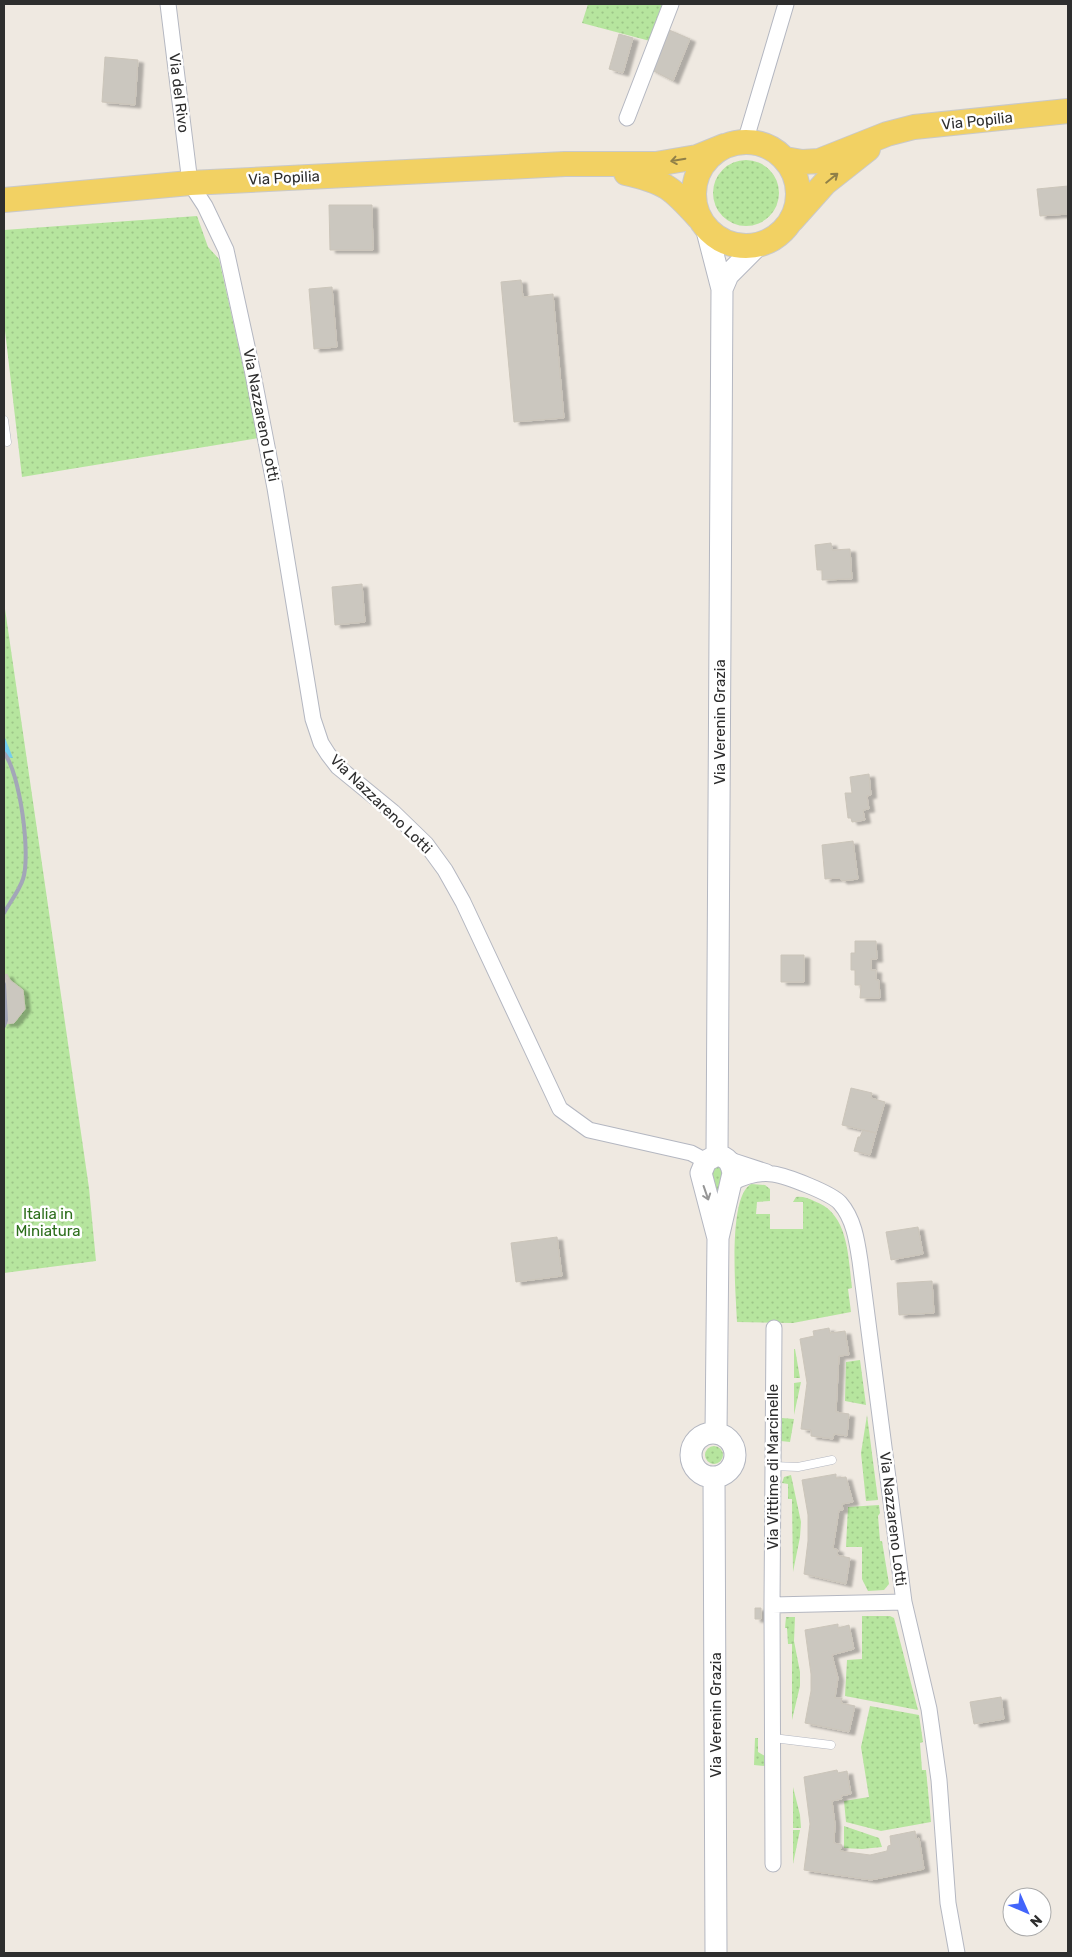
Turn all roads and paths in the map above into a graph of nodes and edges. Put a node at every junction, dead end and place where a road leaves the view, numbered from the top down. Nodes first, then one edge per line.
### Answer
1 (168, 4) edge
2 (671, 4) edge
3 (786, 4) edge
4 (1068, 111) edge
5 (627, 118) dead end
6 (887, 134) junction
7 (734, 144) junction
8 (785, 159) junction
9 (565, 164) junction
10 (190, 183) junction
11 (4, 200) edge
12 (703, 223) junction
13 (786, 226) junction
14 (759, 244) junction
15 (722, 289) junction
16 (4, 420) edge
17 (6, 442) dead end
18 (717, 1158) junction
19 (773, 1174) junction
20 (732, 1183) junction
21 (718, 1238) junction
22 (774, 1328) dead end
23 (716, 1434) junction
24 (832, 1460) dead end
25 (773, 1466) junction
26 (714, 1477) junction
27 (904, 1602) junction
28 (772, 1605) junction
29 (772, 1738) junction
30 (830, 1746) dead end
31 (773, 1864) dead end
32 (716, 1953) edge
33 (957, 1953) edge

1 - 10 street, Via del Rivo
2 - 5 street
3 - 7 street
4 - 6 main road, Via Popilia
6 - 8 main road, Via Popilia
13 -> 6 main road, Via Popilia
7 - 8 main road
7 -> 9 main road, Via Popilia
7 - 12 main road
8 - 13 main road
9 - 10 main road, Via Popilia
9 - 12 main road, Via Popilia
10 - 11 main road, Via Popilia
10 - 18 street, Via Nazzareno Lotti
12 - 14 main road
12 - 15 street, Via Verenin Grazia
13 - 14 main road
14 - 15 street
15 - 18 street, Via Verenin Grazia
16 - 17 lane
18 - 19 street, Via Nazzareno Lotti
18 - 20 street, Via Verenin Grazia
18 -> 21 street, Via Verenin Grazia
19 - 20 street, Via Nazzareno Lotti
19 - 27 street, Via Nazzareno Lotti
20 - 21 street, Via Verenin Grazia
21 - 23 street, Via Verenin Grazia
22 - 25 street, Via Vittime di Marcinelle
23 - 26 street
23 - 26 street
24 - 25 lane
25 - 28 street, Via Vittime di Marcinelle
26 - 32 street, Via Verenin Grazia
27 - 28 street
27 - 33 street, Via Nazzareno Lotti
28 - 29 street, Via Vittime di Marcinelle
29 - 30 lane
29 - 31 street, Via Vittime di Marcinelle

